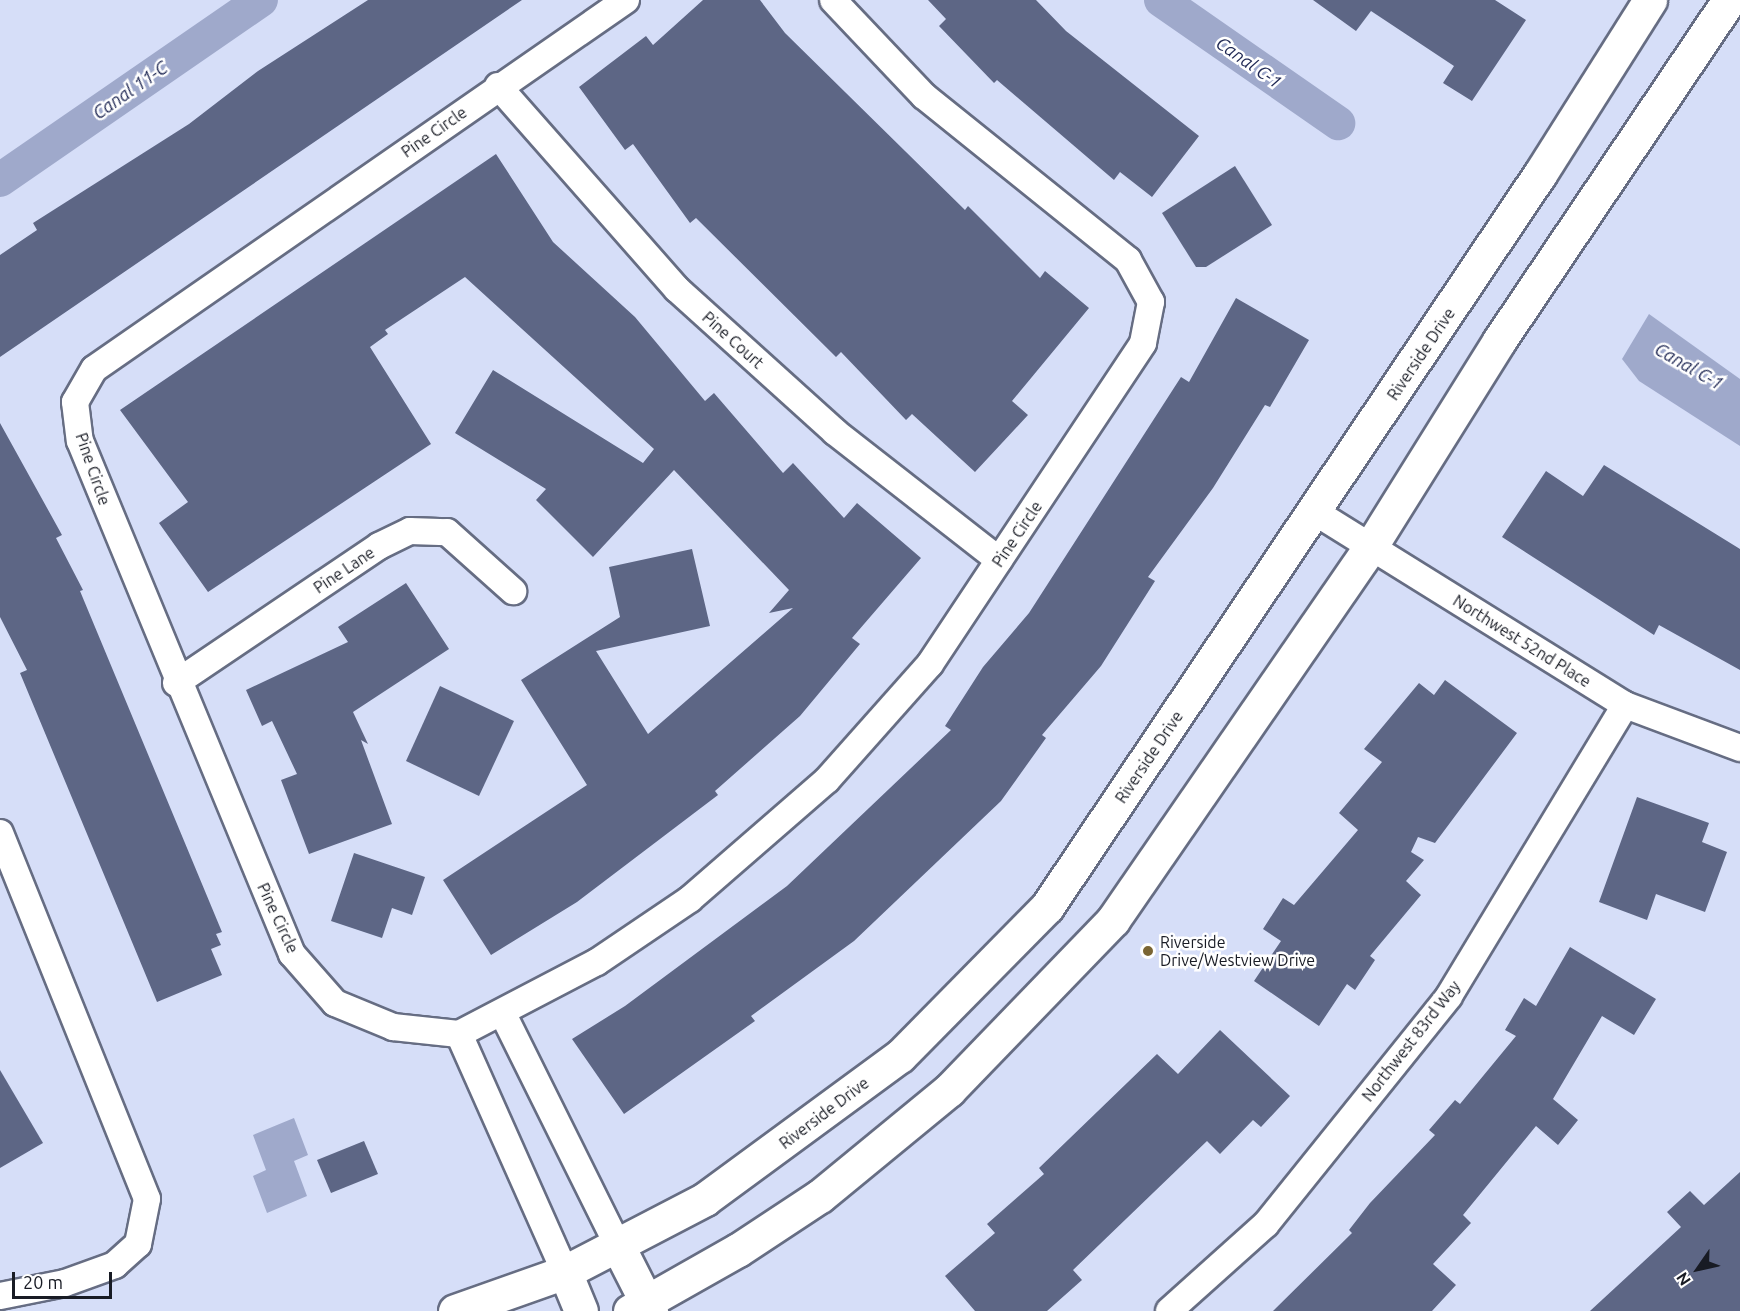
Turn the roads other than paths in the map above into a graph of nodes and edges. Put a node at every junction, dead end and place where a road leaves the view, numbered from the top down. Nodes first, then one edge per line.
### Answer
1 (626, 0) edge
2 (833, 0) edge
3 (1729, 0) edge
4 (1648, 1) edge
5 (498, 86) junction
6 (1315, 512) junction
7 (1371, 546) junction
8 (999, 560) junction
9 (513, 591) dead end
10 (176, 683) junction
11 (1625, 705) junction
12 (1740, 748) edge
13 (0, 833) edge
14 (503, 1014) junction
15 (459, 1034) junction
16 (618, 1246) junction
17 (565, 1272) junction
18 (0, 1296) edge
19 (643, 1308) edge
20 (455, 1311) edge
21 (581, 1311) edge
22 (1169, 1311) edge

1 - 5 street, Pine Circle
2 - 8 street, Pine Circle
3 - 7 street
4 - 6 street, Riverside Drive
5 - 8 street, Pine Court
5 - 10 street, Pine Circle
6 - 7 street, Northwest 52nd Place
6 - 16 street, Riverside Drive
7 - 11 street, Northwest 52nd Place
7 - 19 street
8 - 14 street, Pine Circle
9 - 10 street, Pine Lane
10 - 15 street, Pine Circle
11 - 12 street, Northwest 52nd Place
11 - 22 street, Northwest 83rd Way
13 - 18 street
14 - 15 street, Pine Circle
14 - 16 street
15 - 17 street
16 - 17 street, Riverside Drive
16 - 19 street
17 - 20 street, Riverside Drive
17 - 21 street

